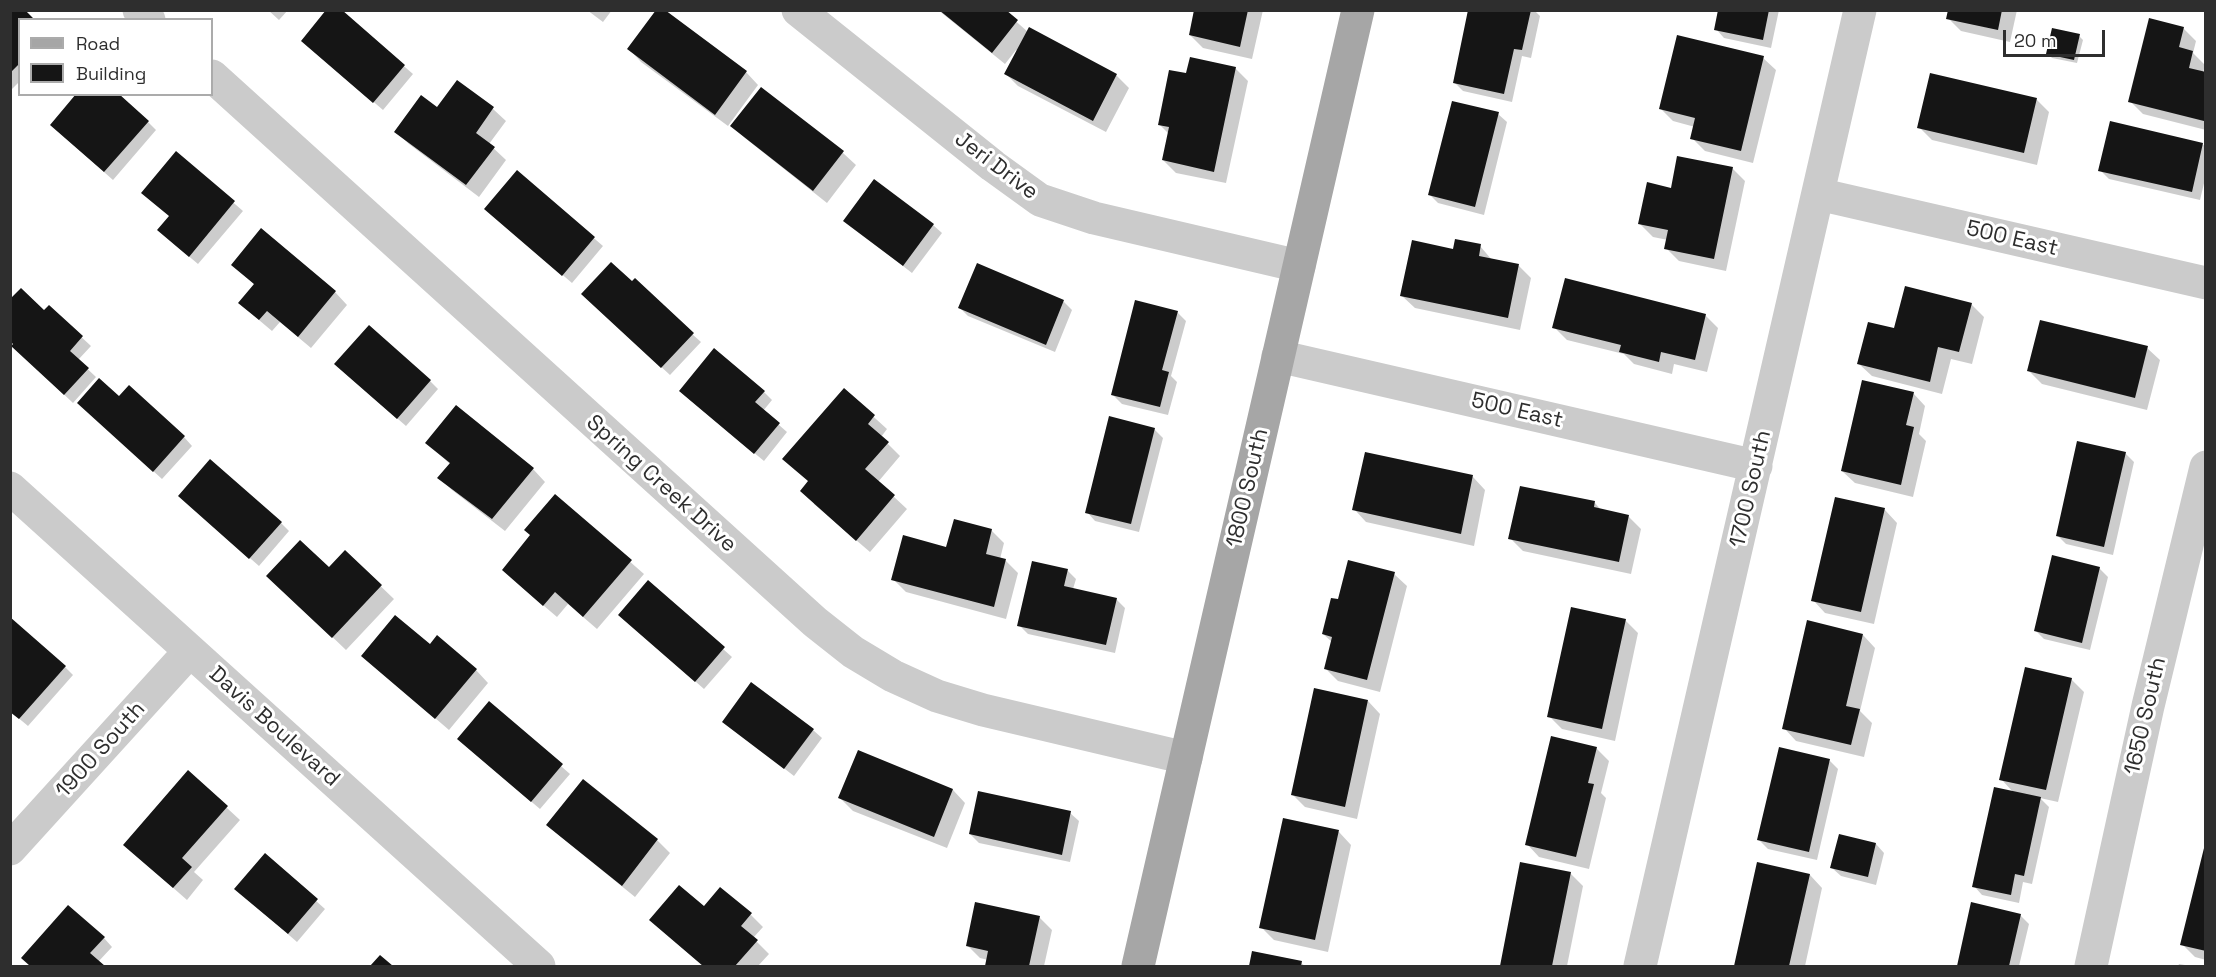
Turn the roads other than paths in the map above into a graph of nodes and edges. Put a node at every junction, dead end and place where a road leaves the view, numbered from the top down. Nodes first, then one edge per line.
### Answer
1 (798, 10) edge
2 (1358, 10) edge
3 (1860, 10) edge
4 (213, 77) edge
5 (1818, 194) junction
6 (1299, 266) junction
7 (2205, 283) edge
8 (1278, 356) junction
9 (1756, 466) junction
10 (2205, 467) edge
11 (10, 488) edge
12 (190, 651) junction
13 (1186, 758) junction
14 (10, 849) edge
15 (539, 966) edge
16 (1138, 966) edge
17 (1640, 966) edge
18 (2091, 966) edge

1 - 6 street, Jeri Drive
2 - 6 main road, 1800 South
3 - 5 street, 1700 South
4 - 13 street, Spring Creek Drive
5 - 7 street, 500 East
5 - 9 street, 1700 South
6 - 8 main road, 1800 South
8 - 9 street, 500 East
8 - 13 main road, 1800 South
9 - 17 street, 1700 South
10 - 18 street, 1650 South
11 - 12 street, Davis Boulevard
12 - 14 street, 1900 South
12 - 15 street, Davis Boulevard
13 - 16 main road, 1800 South

